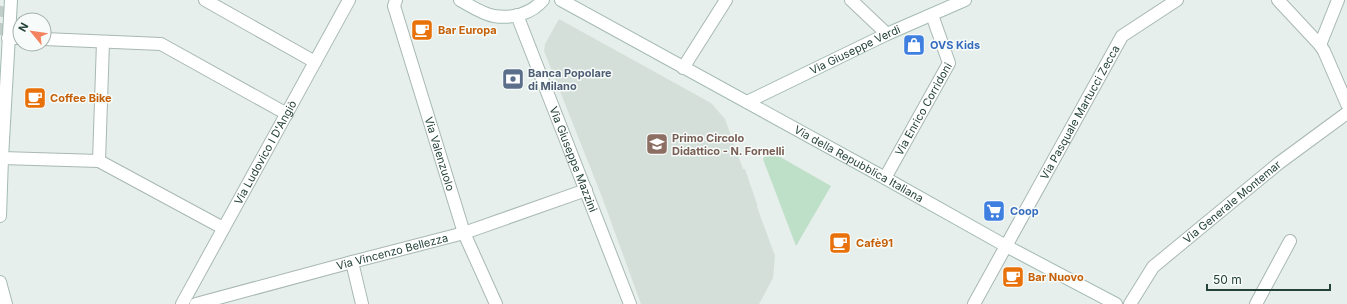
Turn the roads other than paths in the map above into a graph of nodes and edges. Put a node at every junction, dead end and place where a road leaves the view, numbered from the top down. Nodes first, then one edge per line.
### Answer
1 (11, 0) edge
2 (205, 0) edge
3 (349, 0) edge
4 (396, 0) edge
5 (460, 0) edge
6 (543, 0) edge
7 (561, 0) edge
8 (726, 0) edge
9 (851, 0) edge
10 (965, 0) edge
11 (1177, 0) edge
12 (1278, 0) edge
13 (1338, 0) edge
14 (12, 13) tunnel mouth
15 (518, 15) junction
16 (932, 15) junction
17 (887, 34) junction
18 (52, 39) edge
19 (103, 42) junction
20 (1320, 45) junction
21 (13, 52) edge
22 (315, 62) junction
23 (684, 68) junction
24 (747, 102) junction
25 (1347, 104) edge
26 (1347, 113) edge
27 (287, 114) junction
28 (2, 158) junction
29 (99, 161) junction
30 (885, 178) junction
31 (586, 190) junction
32 (0, 216) edge
33 (224, 228) junction
34 (464, 233) junction
35 (1290, 242) dead end
36 (1006, 246) junction
37 (352, 262) junction
38 (0, 282) edge
39 (190, 303) edge
40 (6, 304) edge
41 (362, 304) edge
42 (496, 304) edge
43 (630, 304) edge
44 (974, 304) edge
45 (1116, 304) edge
46 (1130, 304) edge
47 (1256, 304) edge

1 - 14 street
2 - 22 street
3 - 22 street, Via Ludovico I D'Angiò
4 - 34 street, Via Valenzuolo
5 - 15 street
6 - 15 street
7 - 23 street, Via della Repubblica Italiana
8 - 23 street
9 - 17 street
10 - 16 street, Via Giuseppe Verdi
11 - 36 street, Via Pasquale Martucci Zecca
12 - 20 street
13 - 20 street
15 - 31 street, Via Giuseppe Mazzini
16 - 17 street, Via Giuseppe Verdi
16 - 30 street, Via Enrico Corridoni
17 - 24 street, Via Giuseppe Verdi
18 - 19 street
19 - 27 street
19 - 29 street
20 - 25 street
21 - 28 street
22 - 27 street, Via Ludovico I D'Angiò
23 - 24 street, Via della Repubblica Italiana
24 - 30 street, Via della Repubblica Italiana
26 - 46 street, Via Generale Montemar
27 - 33 street, Via Ludovico I D'Angiò
28 - 29 street
28 - 32 street
29 - 33 street
30 - 36 street, Via della Repubblica Italiana
31 - 34 street, Via Vincenzo Bellezza
31 - 43 street, Via Giuseppe Mazzini
33 - 39 street, Via Ludovico I D'Angiò
34 - 37 street, Via Vincenzo Bellezza
34 - 42 street, Via Valenzuolo
35 - 47 street
36 - 44 street, Via Pasquale Martucci Zecca
36 - 45 street, Via della Repubblica Italiana
37 - 39 street, Via Vincenzo Bellezza
37 - 41 street
38 - 40 street

